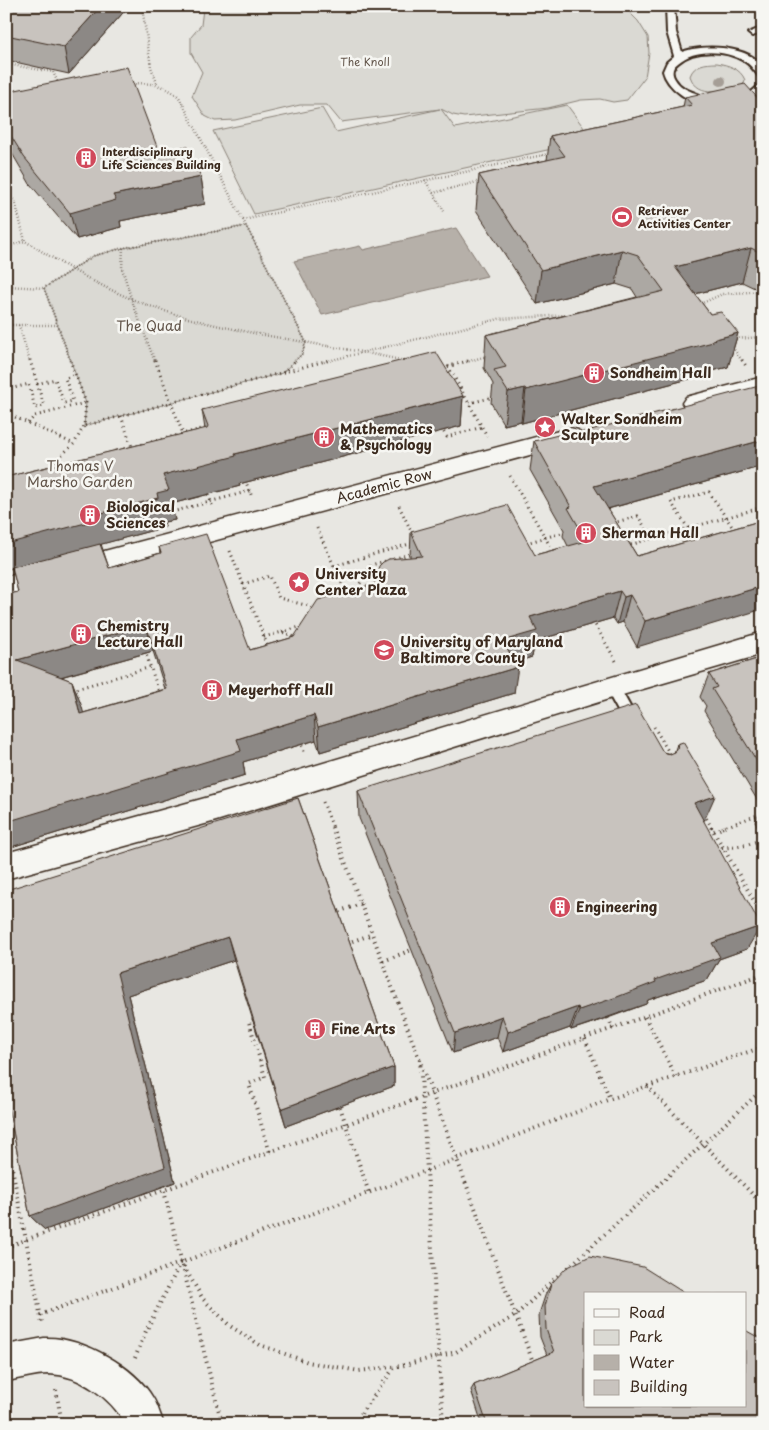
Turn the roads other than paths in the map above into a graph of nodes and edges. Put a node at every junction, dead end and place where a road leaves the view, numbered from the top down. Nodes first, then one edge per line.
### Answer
1 (670, 6) edge
2 (763, 30) edge
3 (752, 33) dead end
4 (679, 57) junction
5 (763, 76) edge
6 (763, 85) edge
7 (727, 103) edge
8 (708, 104) edge
9 (762, 385) edge
10 (672, 409) edge
11 (595, 430) edge
12 (6, 587) edge
13 (763, 643) edge
14 (612, 687) junction
15 (640, 739) edge
16 (6, 866) edge
17 (6, 1363) edge
18 (145, 1424) edge

1 - 4 lane
2 - 3 lane
4 - 5 lane
4 - 8 lane
6 - 7 lane
9 - 10 street
11 - 12 street, Academic Row
13 - 14 street
14 - 15 lane
14 - 16 street
17 - 18 street

